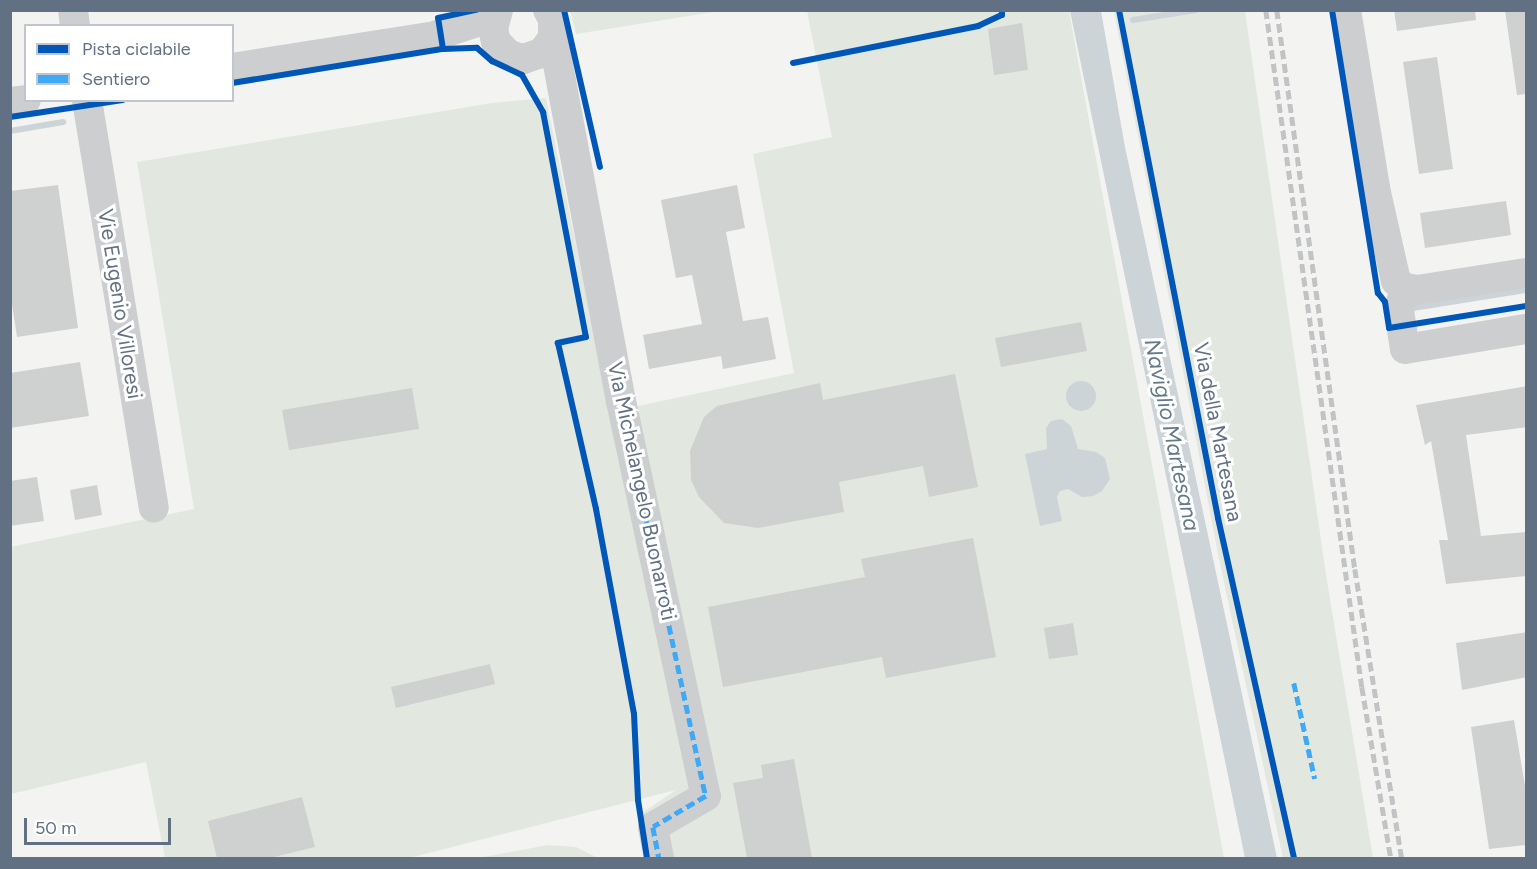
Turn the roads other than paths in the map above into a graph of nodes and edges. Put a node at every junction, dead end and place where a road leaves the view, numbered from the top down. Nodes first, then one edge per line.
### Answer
1 (1346, 10) edge
2 (497, 23) edge
3 (551, 24) edge
4 (530, 58) junction
5 (234, 68) edge
6 (562, 95) junction
7 (87, 102) edge
8 (1527, 273) edge
9 (1399, 281) junction
10 (1527, 329) edge
11 (154, 508) dead end
12 (659, 858) edge

1 - 9 street
2 - 4 street
2 - 5 street
3 - 4 street
3 - 6 street, Via Michelangelo Buonarroti
4 - 6 street, Via Michelangelo Buonarroti
6 - 12 street, Via Michelangelo Buonarroti
7 - 11 street, Vie Eugenio Villoresi
8 - 9 street
9 - 10 street

